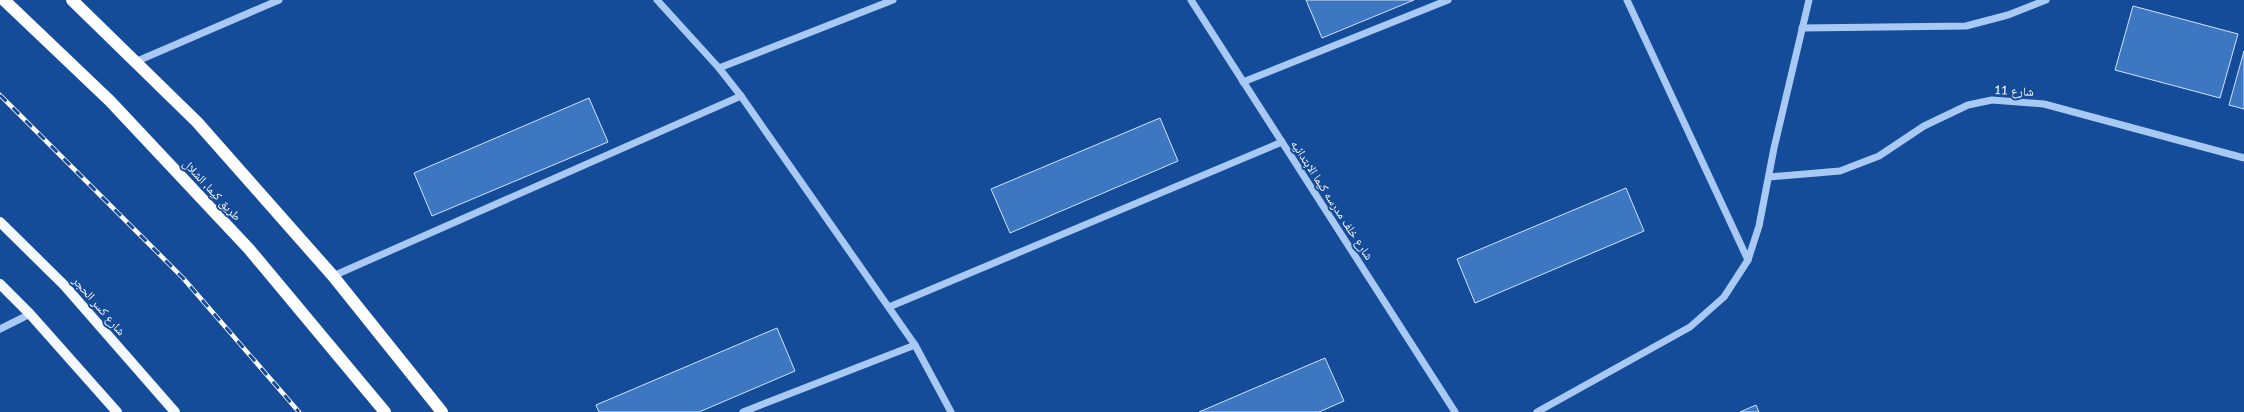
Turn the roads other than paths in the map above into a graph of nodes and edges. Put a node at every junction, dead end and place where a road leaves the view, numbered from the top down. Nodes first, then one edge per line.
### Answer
1 (4, 0) edge
2 (72, 0) edge
3 (279, 0) edge
4 (657, 0) edge
5 (893, 0) edge
6 (1191, 0) edge
7 (1448, 0) edge
8 (1627, 0) edge
9 (1809, 0) edge
10 (2046, 0) edge
11 (1802, 28) junction
12 (135, 62) junction
13 (719, 68) junction
14 (1243, 82) junction
15 (740, 96) junction
16 (1282, 142) junction
17 (2244, 158) edge
18 (1769, 177) junction
19 (0, 222) edge
20 (1748, 260) junction
21 (333, 276) junction
22 (0, 284) edge
23 (889, 307) junction
24 (30, 314) junction
25 (0, 329) edge
26 (915, 345) junction
27 (117, 412) edge
28 (175, 412) edge
29 (385, 412) edge
30 (442, 412) edge
31 (743, 412) edge
32 (951, 412) edge
33 (1455, 412) edge
34 (1537, 412) edge

1 - 29 highway, طريق كيما, الشلال
2 - 12 highway
3 - 12 street
4 - 13 street
5 - 13 street
6 - 14 street, شارع خلف مدرسه كيما الابتدائيه
7 - 14 street
8 - 20 street
9 - 11 street
10 - 11 street
11 - 18 street
12 - 21 highway
13 - 15 street
14 - 16 street, شارع خلف مدرسه كيما الابتدائيه
15 - 21 street
15 - 23 street
16 - 23 street
16 - 33 street, شارع خلف مدرسه كيما الابتدائيه
17 - 18 street, شارع 11
18 - 20 street
19 - 28 main road, شارع كسر الحجر
20 - 34 street
21 - 30 highway
22 - 24 main road
23 - 26 street
24 - 25 street
24 - 27 main road
26 - 31 street
26 - 32 street

